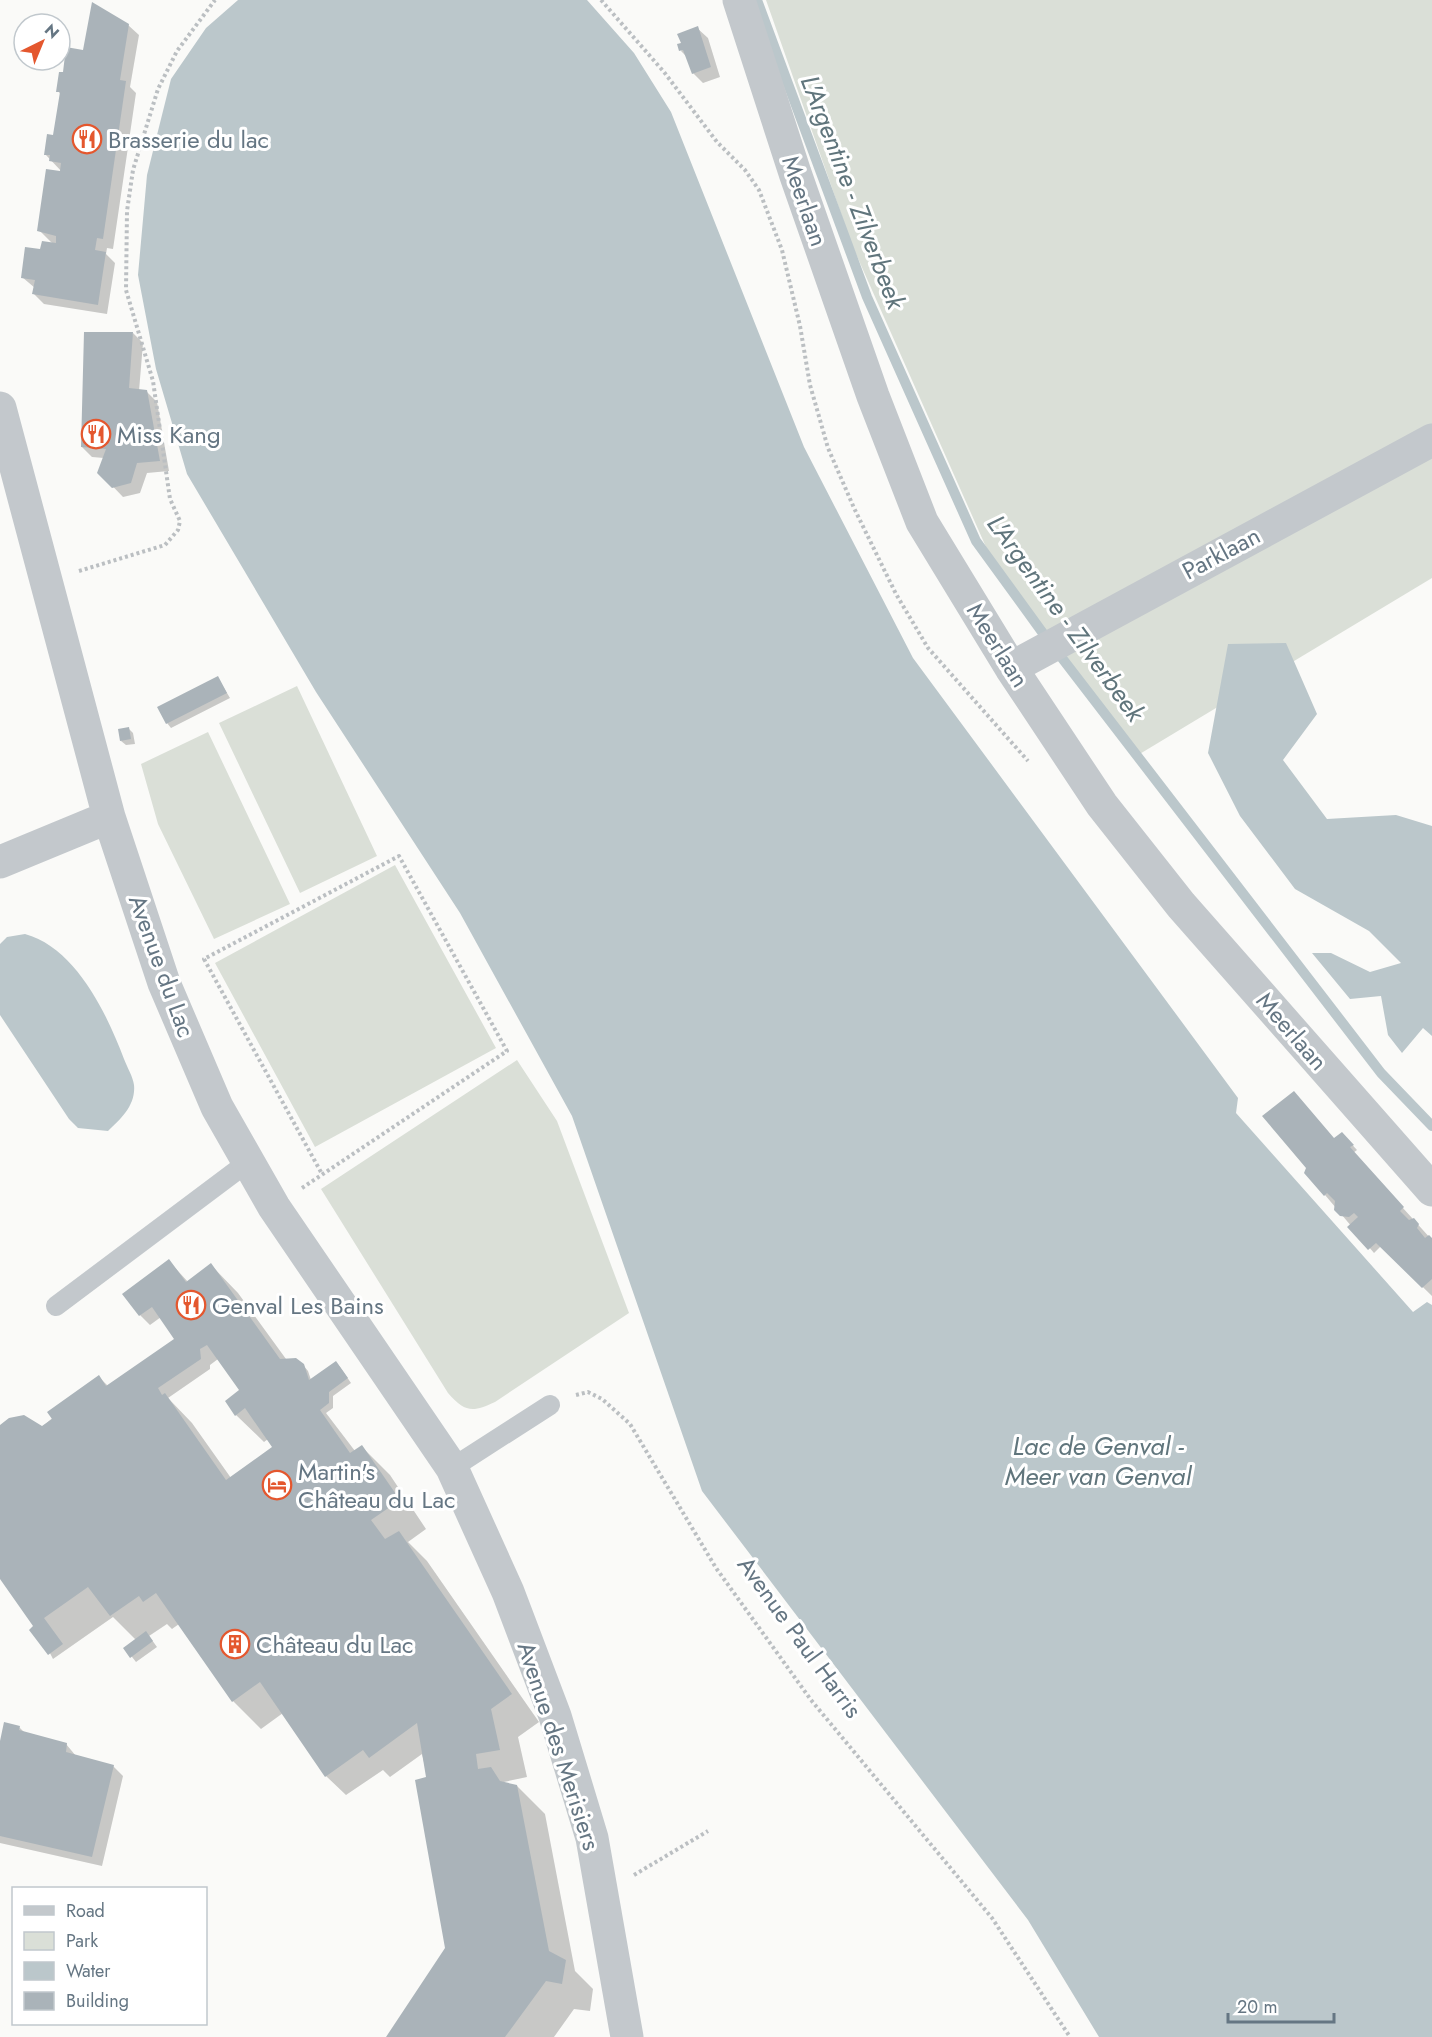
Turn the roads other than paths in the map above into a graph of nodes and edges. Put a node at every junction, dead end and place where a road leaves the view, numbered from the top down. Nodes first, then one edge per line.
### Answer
1 (739, 0) edge
2 (0, 408) edge
3 (1432, 440) edge
4 (1020, 662) junction
5 (109, 817) junction
6 (0, 862) edge
7 (248, 1162) junction
8 (1432, 1190) edge
9 (56, 1306) dead end
10 (550, 1405) road end
11 (452, 1468) junction
12 (627, 2037) edge

1 - 4 street, Meerlaan
2 - 5 street, Avenue du Lac
3 - 4 street, Parklaan
4 - 8 street, Meerlaan
5 - 6 street
5 - 7 street, Avenue du Lac
7 - 9 lane
7 - 11 street, Avenue du Lac
10 - 11 lane
11 - 12 street, Avenue des Merisiers

